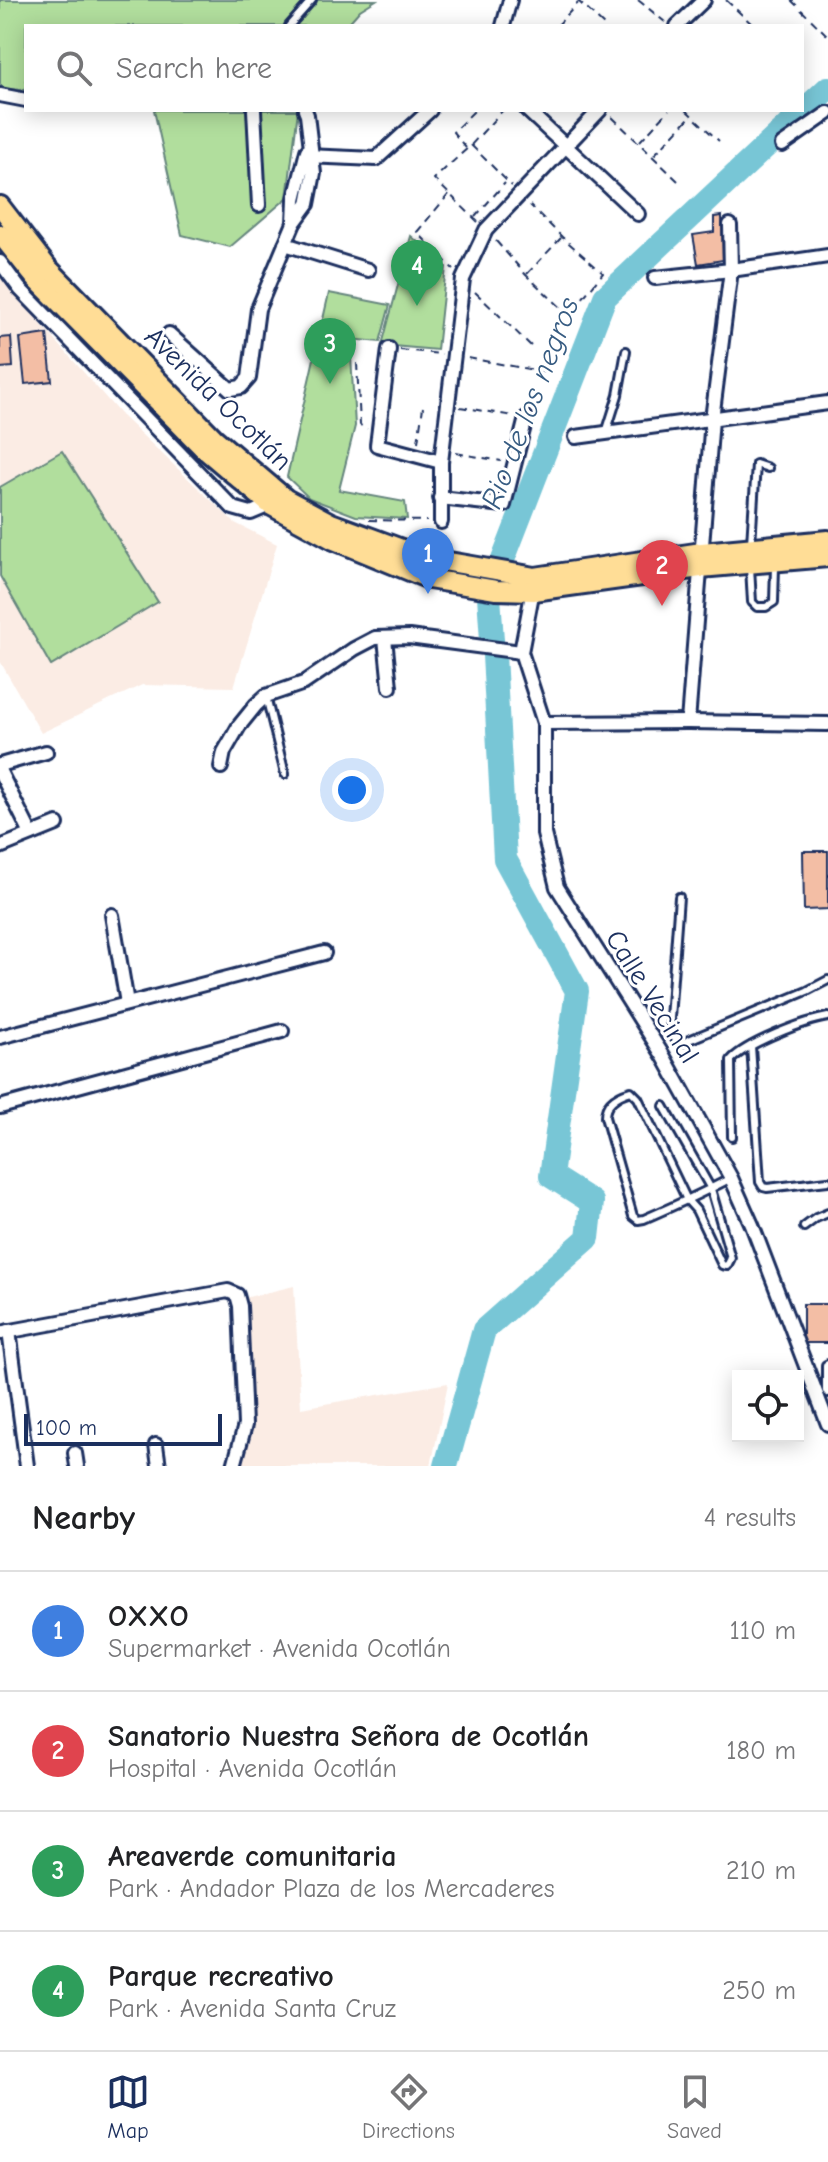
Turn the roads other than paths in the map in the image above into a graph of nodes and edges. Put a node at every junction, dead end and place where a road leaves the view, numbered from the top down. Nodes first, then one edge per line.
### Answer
1 (312, 0) edge
2 (510, 0) edge
3 (704, 0) edge
4 (291, 24) edge
5 (504, 24) edge
6 (679, 24) edge
7 (0, 95) edge
8 (24, 100) edge
9 (254, 112) edge
10 (306, 112) edge
11 (428, 112) edge
12 (529, 112) edge
13 (601, 112) edge
14 (828, 113) edge
15 (782, 145) dead end
16 (566, 146) junction
17 (310, 152) junction
18 (259, 205) dead end
19 (0, 206) edge
20 (638, 214) dead end
21 (730, 225) dead end
22 (0, 234) edge
23 (285, 244) junction
24 (828, 256) edge
25 (0, 262) edge
26 (368, 270) dead end
27 (731, 270) junction
28 (655, 278) dead end
29 (169, 334) dead end
30 (389, 349) road end
31 (626, 351) dead end
32 (828, 403) edge
33 (526, 418) road end
34 (712, 419) junction
35 (606, 433) junction
36 (576, 437) dead end
37 (441, 456) junction
38 (768, 468) dead end
39 (440, 498) junction
40 (270, 505) junction
41 (441, 522) road end
42 (828, 540) edge
43 (750, 556) junction
44 (828, 557) edge
45 (701, 560) junction
46 (775, 561) junction
47 (507, 581) junction
48 (534, 584) junction
49 (385, 638) junction
50 (521, 652) junction
51 (390, 687) dead end
52 (266, 696) junction
53 (688, 722) junction
54 (544, 723) junction
55 (828, 724) edge
56 (46, 752) dead end
57 (0, 765) edge
58 (221, 767) dead end
59 (0, 772) edge
60 (285, 774) dead end
61 (57, 824) dead end
62 (31, 834) junction
63 (0, 847) edge
64 (679, 897) dead end
65 (112, 915) dead end
66 (324, 953) dead end
67 (828, 980) edge
68 (127, 1003) junction
69 (828, 1017) edge
70 (282, 1031) dead end
71 (0, 1037) edge
72 (751, 1046) junction
73 (664, 1106) dead end
74 (0, 1107) edge
75 (732, 1137) dead end
76 (731, 1178) junction
77 (828, 1181) edge
78 (711, 1189) junction
79 (687, 1200) junction
80 (828, 1213) edge
81 (804, 1227) dead end
82 (5, 1332) edge
83 (828, 1364) edge
84 (828, 1393) edge
85 (828, 1424) edge
86 (156, 1445) dead end
87 (27, 1466) edge
88 (159, 1466) edge
89 (234, 1466) edge

1 - 4 lane
2 - 5 street
3 - 6 street
7 - 8 street
9 - 18 street
10 - 17 street
11 - 17 street
12 - 16 street
13 - 16 street
14 - 15 street
16 - 20 street
16 - 37 street
17 - 23 street
19 - 47 main road, Avenida Ocotlán
21 - 27 street
22 - 40 main road, Avenida Ocotlán
23 - 26 street
23 - 29 street
24 - 27 street
25 - 40 street
27 - 28 street
27 - 34 street
30 - 37 street
31 - 35 lane
32 - 34 street
33 - 39 street
34 - 35 street
34 - 45 street
35 - 36 street
37 - 39 street
38 - 43 lane
39 - 41 street
40 - 47 main road, Avenida Ocotlán
42 - 43 main road, Avenida Ocotlán
43 - 45 main road, Avenida Ocotlán
43 - 46 main road, Avenida Ocotlán
43 - 46 lane
44 - 46 main road, Avenida Ocotlán
45 - 48 main road, Avenida Ocotlán
45 - 53 street
47 - 48 main road, Avenida Ocotlán
48 - 50 street, Calle Vecinal
49 - 50 street
49 - 51 street
49 - 52 street
50 - 54 street, Calle Vecinal
52 - 58 street
52 - 60 lane
53 - 54 street
53 - 55 street
54 - 76 street, Calle Vecinal
56 - 57 street
59 - 62 street
61 - 62 street
62 - 63 street
64 - 67 lane
65 - 68 street
66 - 68 street
68 - 71 street
69 - 72 lane
70 - 74 street
72 - 75 lane
72 - 77 lane
73 - 78 lane
76 - 78 lane
76 - 85 street, Calle Vecinal
78 - 79 lane
78 - 79 lane
79 - 79 lane
80 - 81 lane
82 - 87 street
82 - 89 street
83 - 84 lane
86 - 88 street

